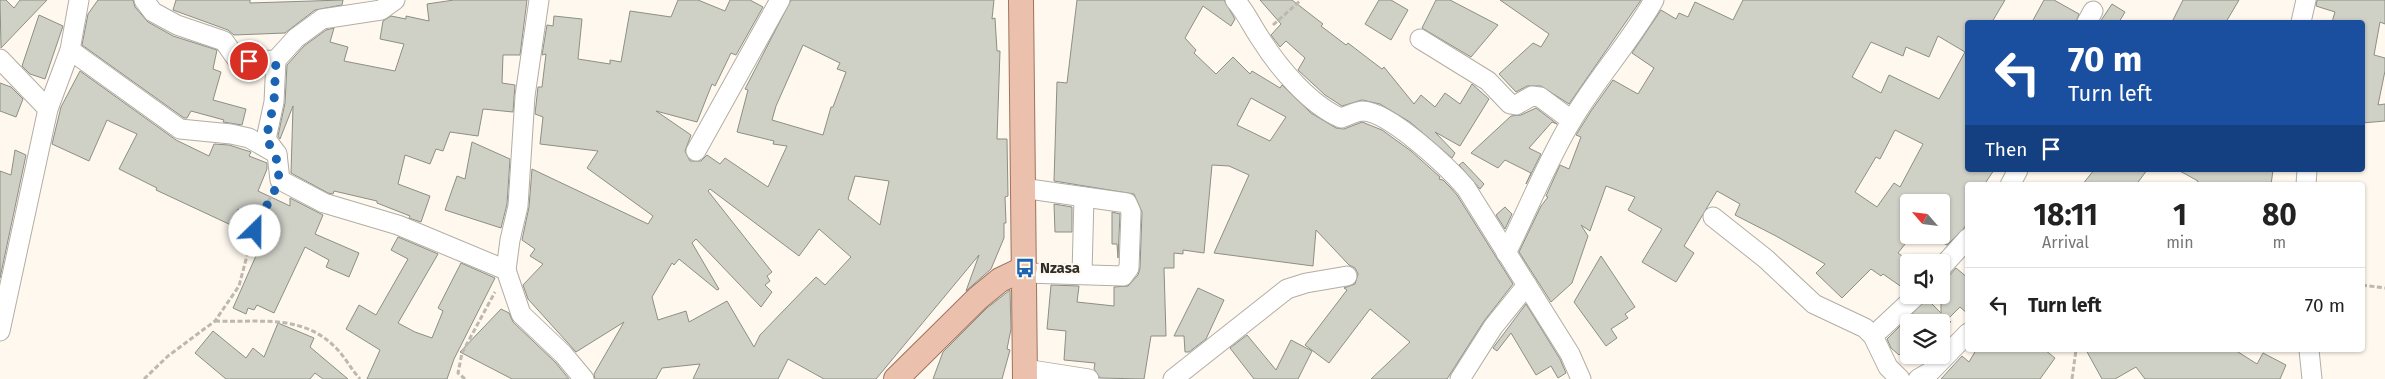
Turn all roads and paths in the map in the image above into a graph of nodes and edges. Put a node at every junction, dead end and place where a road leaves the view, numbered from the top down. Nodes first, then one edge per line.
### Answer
1 (80, 0) edge
2 (144, 0) edge
3 (395, 0) edge
4 (539, 0) edge
5 (780, 0) edge
6 (1021, 0) edge
7 (1235, 0) edge
8 (1301, 0) edge
9 (1654, 0) edge
10 (2306, 0) edge
11 (2301, 20) edge
12 (1259, 37) junction
13 (1420, 39) dead end
14 (70, 50) junction
15 (0, 59) edge
16 (276, 60) junction
17 (48, 109) junction
18 (1571, 120) junction
19 (696, 151) dead end
20 (277, 154) junction
21 (280, 180) junction
22 (1022, 188) junction
23 (1084, 197) junction
24 (1713, 216) dead end
25 (1965, 241) edge
26 (1506, 253) junction
27 (1950, 258) edge
28 (506, 270) junction
29 (1025, 270) junction
30 (1082, 274) junction
31 (1347, 276) dead end
32 (1527, 285) junction
33 (2365, 285) edge
34 (2385, 288) edge
35 (1907, 304) edge
36 (215, 321) junction
37 (1, 322) edge
38 (1965, 335) edge
39 (1873, 336) junction
40 (2076, 352) edge
41 (2309, 352) edge
42 (1025, 374) edge
43 (144, 379) edge
44 (360, 379) edge
45 (465, 379) edge
46 (584, 379) edge
47 (896, 379) edge
48 (1089, 379) edge
49 (1173, 379) edge
50 (1460, 379) edge
51 (1581, 379) edge
52 (1900, 379) edge
53 (1918, 379) edge
54 (2072, 379) edge
55 (2312, 379) edge

1 - 14 street
2 - 16 street
3 - 16 street
4 - 28 street
5 - 19 street
6 - 22 main road
7 - 12 street
8 - 12 path
9 - 18 street
10 - 11 street
12 - 26 street
13 - 18 street
14 - 17 street
14 - 20 street
15 - 17 street
16 - 20 street
17 - 37 street
18 - 26 street
20 - 21 street
21 - 28 street
21 - 36 path
22 - 23 street
22 - 29 main road
23 - 30 street
23 - 30 street
24 - 39 street
25 - 27 street
26 - 32 street
28 - 45 path
28 - 46 street
29 - 30 street
29 - 42 main road
29 - 47 main road
31 - 49 street
32 - 50 street
32 - 51 street
33 - 34 path
35 - 39 street
36 - 43 path
36 - 44 path
38 - 53 street
39 - 52 street
40 - 54 path
41 - 55 street
42 - 48 street

